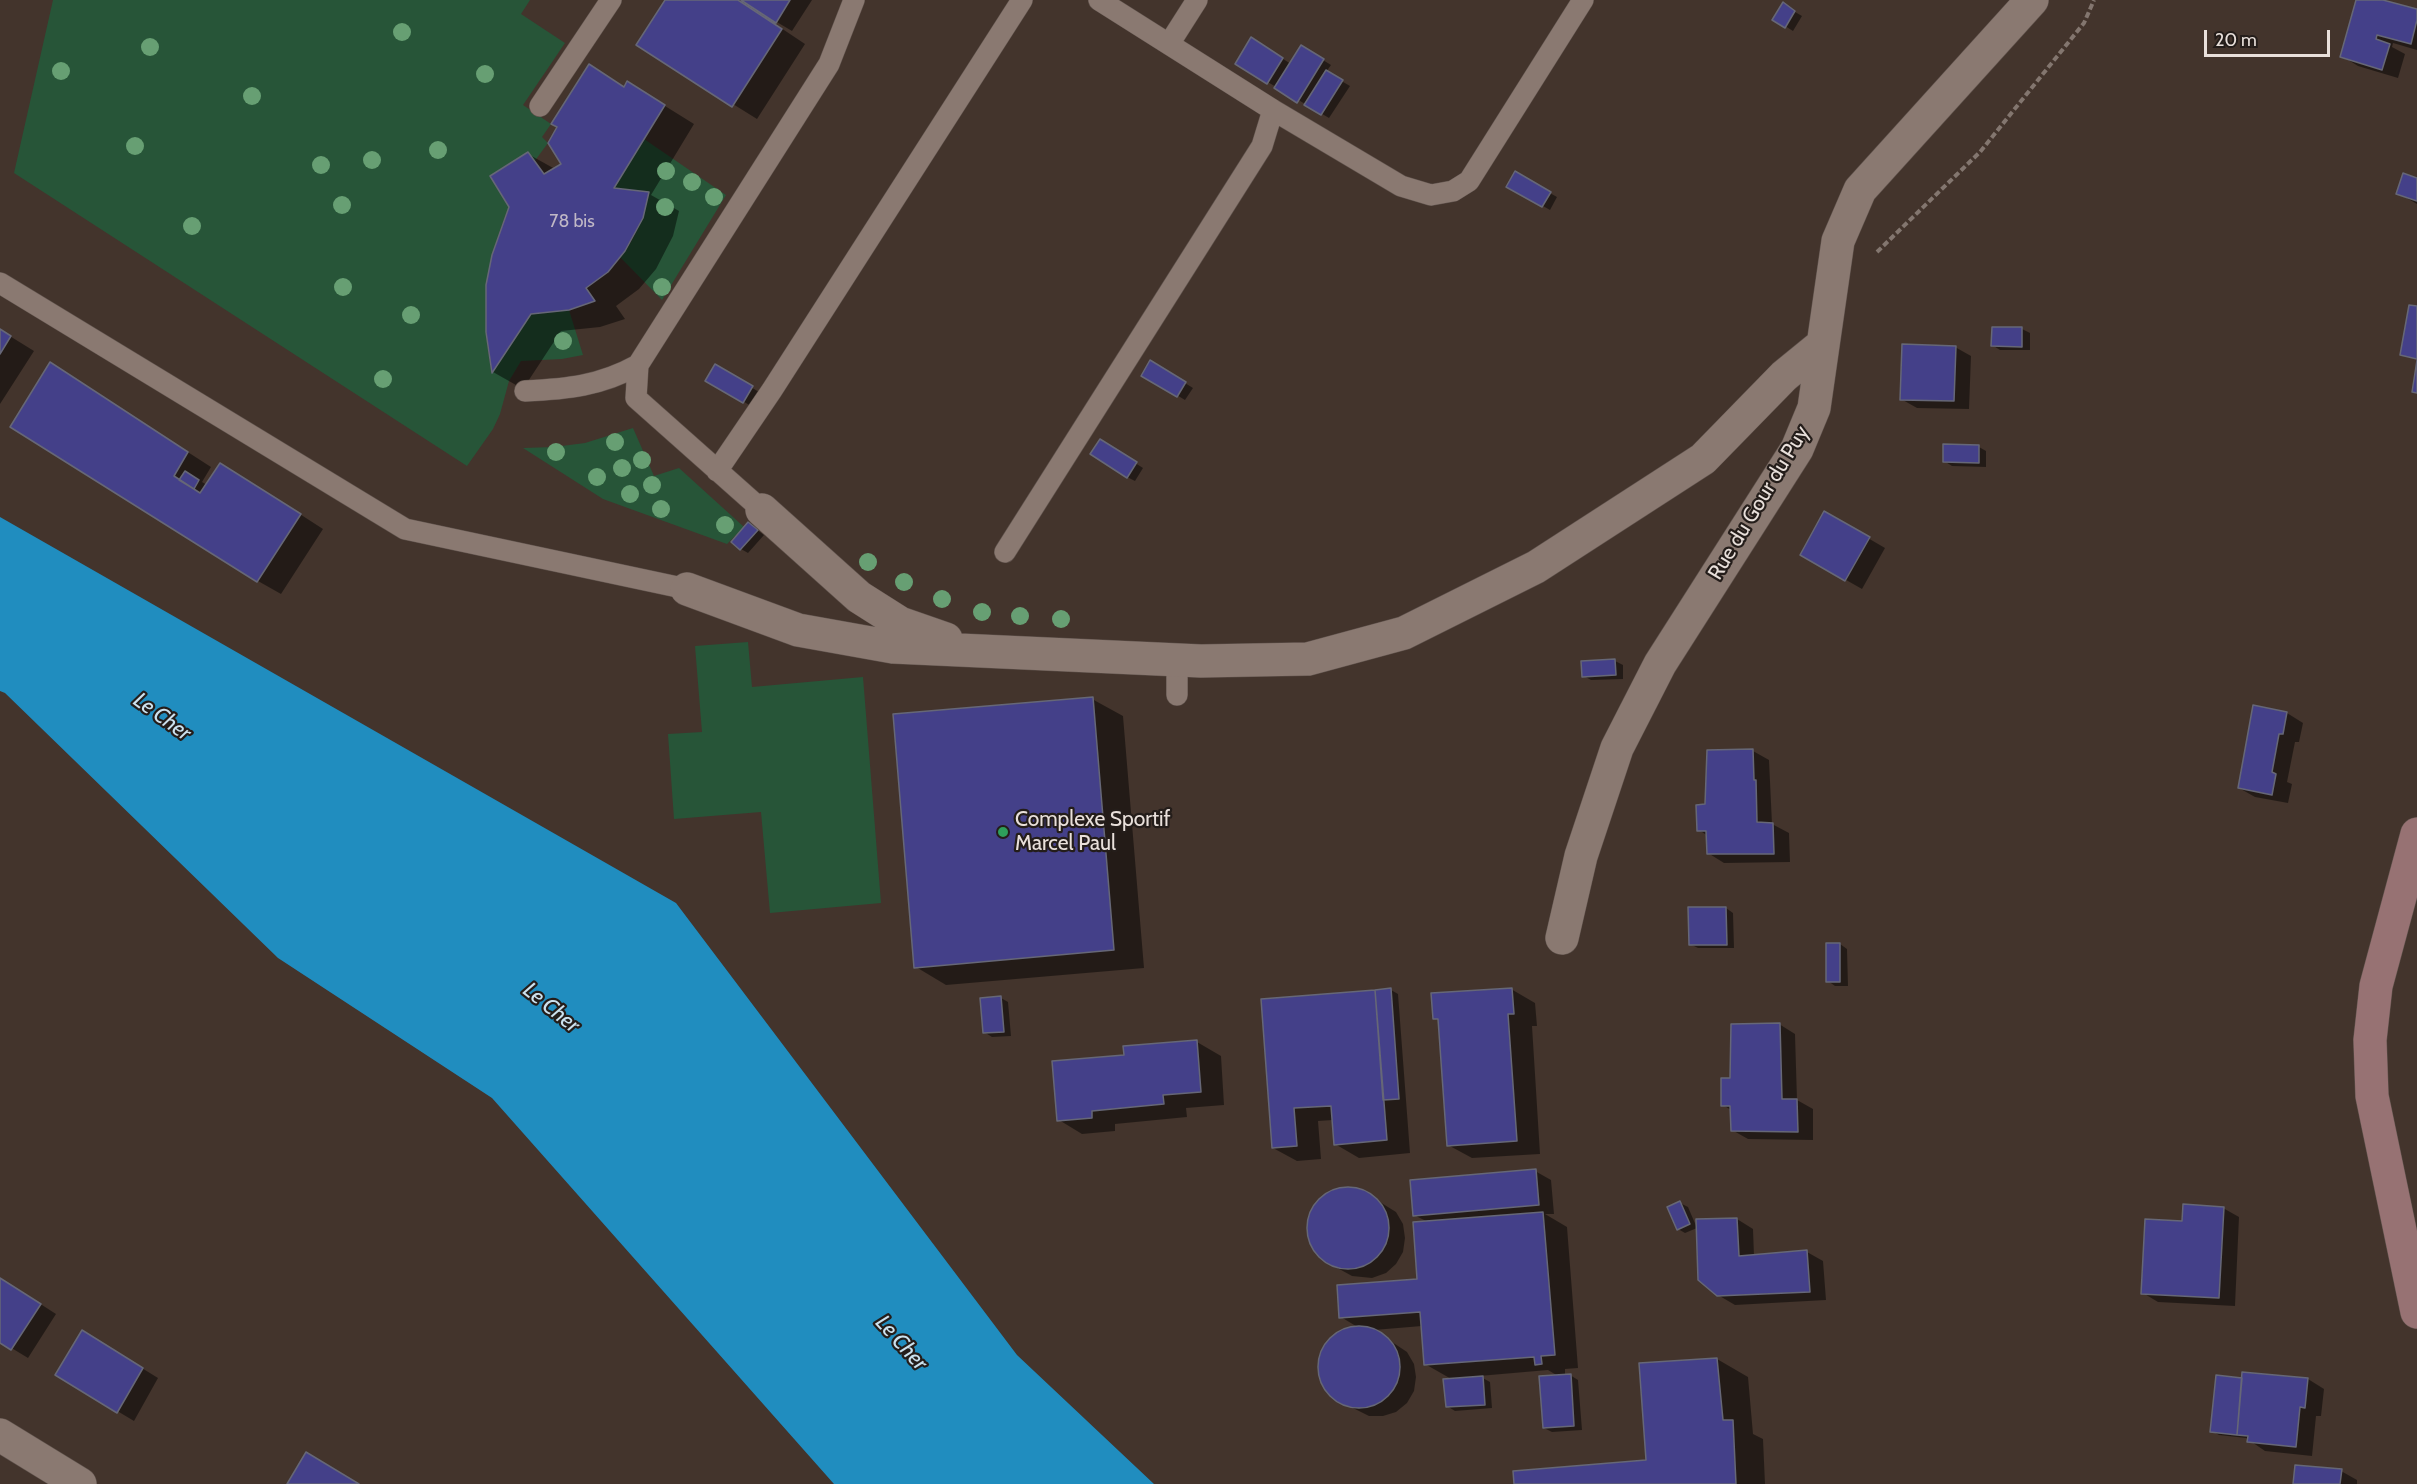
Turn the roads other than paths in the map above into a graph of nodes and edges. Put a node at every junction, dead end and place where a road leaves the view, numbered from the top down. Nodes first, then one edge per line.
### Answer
1 (611, 0) edge
2 (854, 0) edge
3 (1022, 0) edge
4 (1099, 0) edge
5 (1197, 0) edge
6 (1583, 0) edge
7 (2032, 0) edge
8 (1169, 44) junction
9 (540, 105) dead end
10 (1273, 110) junction
11 (0, 283) edge
12 (1822, 345) junction
13 (638, 365) junction
14 (525, 391) dead end
15 (717, 471) junction
16 (762, 510) joint
17 (1005, 552) dead end
18 (687, 589) joint
19 (982, 651) junction
20 (1177, 660) junction
21 (1177, 695) dead end
22 (2417, 834) edge
23 (1562, 938) dead end
24 (2406, 1206) edge
25 (2417, 1312) edge
26 (0, 1435) edge
27 (80, 1484) edge

1 - 9 lane
2 - 13 lane
3 - 15 lane
4 - 8 lane
5 - 8 lane
6 - 10 lane
7 - 12 street, Rue du Gour du Puy
8 - 10 lane
10 - 17 lane
11 - 18 lane
12 - 20 street
12 - 23 street, Rue du Gour du Puy
13 - 14 lane
13 - 15 lane
15 - 16 lane
16 - 19 street
18 - 19 street
19 - 20 street
20 - 21 lane
22 - 24 street
24 - 25 street
26 - 27 street

